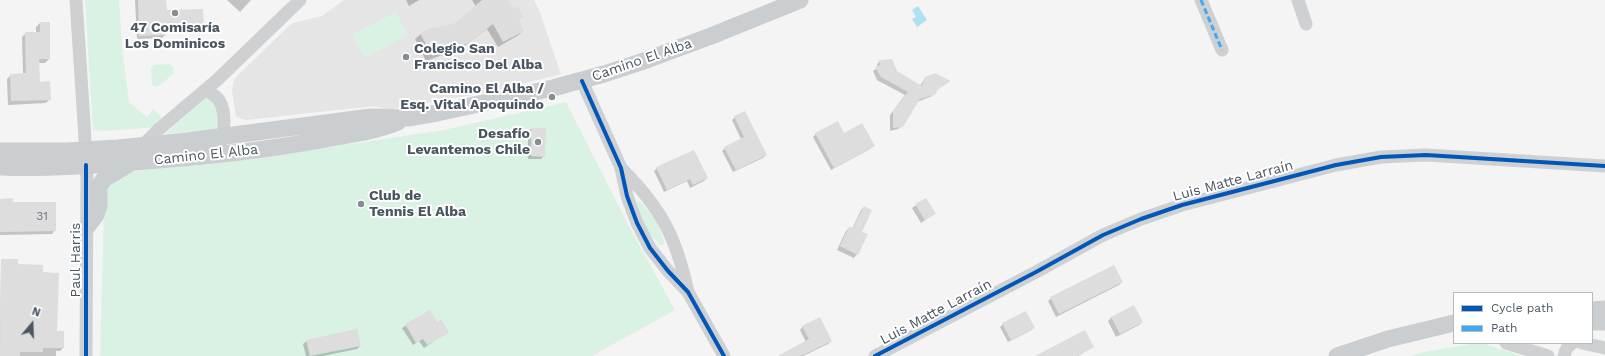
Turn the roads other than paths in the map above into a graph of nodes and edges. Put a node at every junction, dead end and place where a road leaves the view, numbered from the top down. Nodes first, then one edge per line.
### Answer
1 (76, 0) edge
2 (300, 0) edge
3 (800, 0) edge
4 (1201, 0) edge
5 (1298, 0) edge
6 (1306, 24) dead end
7 (1222, 50) dead end
8 (582, 81) junction
9 (206, 90) junction
10 (408, 118) junction
11 (223, 137) junction
12 (142, 146) junction
13 (0, 151) edge
14 (86, 157) junction
15 (189, 158) junction
16 (132, 162) junction
17 (0, 166) edge
18 (1605, 166) edge
19 (622, 168) junction
20 (87, 227) junction
21 (688, 292) junction
22 (1605, 309) edge
23 (1593, 310) edge
24 (1593, 322) edge
25 (1605, 322) edge
26 (1453, 323) edge
27 (1453, 335) edge
28 (1509, 344) edge
29 (1570, 344) edge
30 (1587, 344) edge
31 (1605, 348) edge
32 (86, 356) edge
33 (724, 356) edge
34 (875, 356) edge
35 (1336, 356) edge
36 (1373, 356) edge
37 (1548, 356) edge
38 (1564, 356) edge

1 - 14 street, Paul Harris
2 - 9 street
3 - 8 main road, Camino El Alba
4 - 7 street
5 - 6 street
8 - 10 main road, Camino El Alba
8 - 19 street
9 - 11 street
9 - 12 street
10 - 11 main road, Camino El Alba
10 - 15 main road, Camino El Alba
11 - 12 main road, Camino El Alba
11 - 15 street
12 - 14 main road, Camino El Alba
13 - 14 main road, Camino El Alba
14 - 16 main road, Camino El Alba
14 - 17 main road, Camino El Alba
14 - 20 street, Paul Harris
15 - 16 main road, Camino El Alba
16 - 20 main road
18 - 34 street, Luis Matte Larraín
19 - 21 street
19 - 21 street
20 - 32 street, Paul Harris
21 - 33 street
22 - 23 main road
24 - 25 main road
26 - 35 main road
27 - 36 main road
28 - 37 street
29 - 38 street
30 - 31 street

